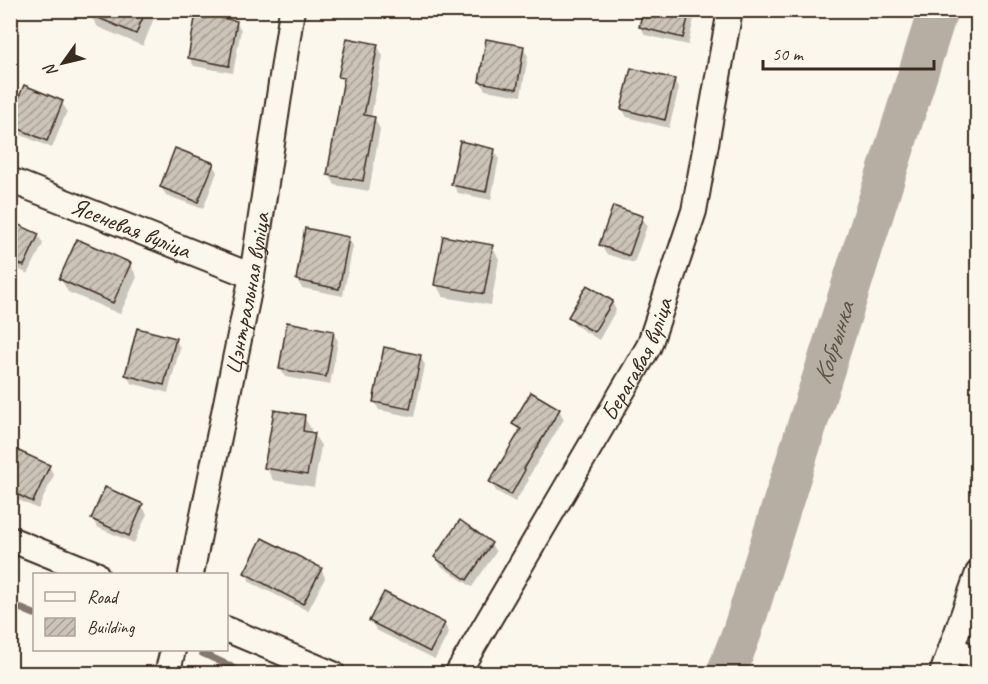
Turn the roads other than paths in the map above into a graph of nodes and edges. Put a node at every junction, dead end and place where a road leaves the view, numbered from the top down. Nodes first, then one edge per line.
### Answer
1 (292, 10) edge
2 (730, 10) edge
3 (10, 180) edge
4 (252, 276) junction
5 (10, 539) edge
6 (94, 573) edge
7 (191, 573) edge
8 (978, 573) edge
9 (228, 630) edge
10 (951, 649) junction
11 (173, 651) edge
12 (978, 659) edge
13 (167, 674) edge
14 (333, 674) edge
15 (457, 674) edge
16 (942, 674) edge

1 - 4 street, Цэнтральная вуліца
2 - 15 street, Берагавая вуліца
3 - 4 street, Ясеневая вуліца
4 - 7 street, Цэнтральная вуліца
5 - 6 street
8 - 10 street
9 - 14 street
10 - 12 street
10 - 16 street
11 - 13 street

